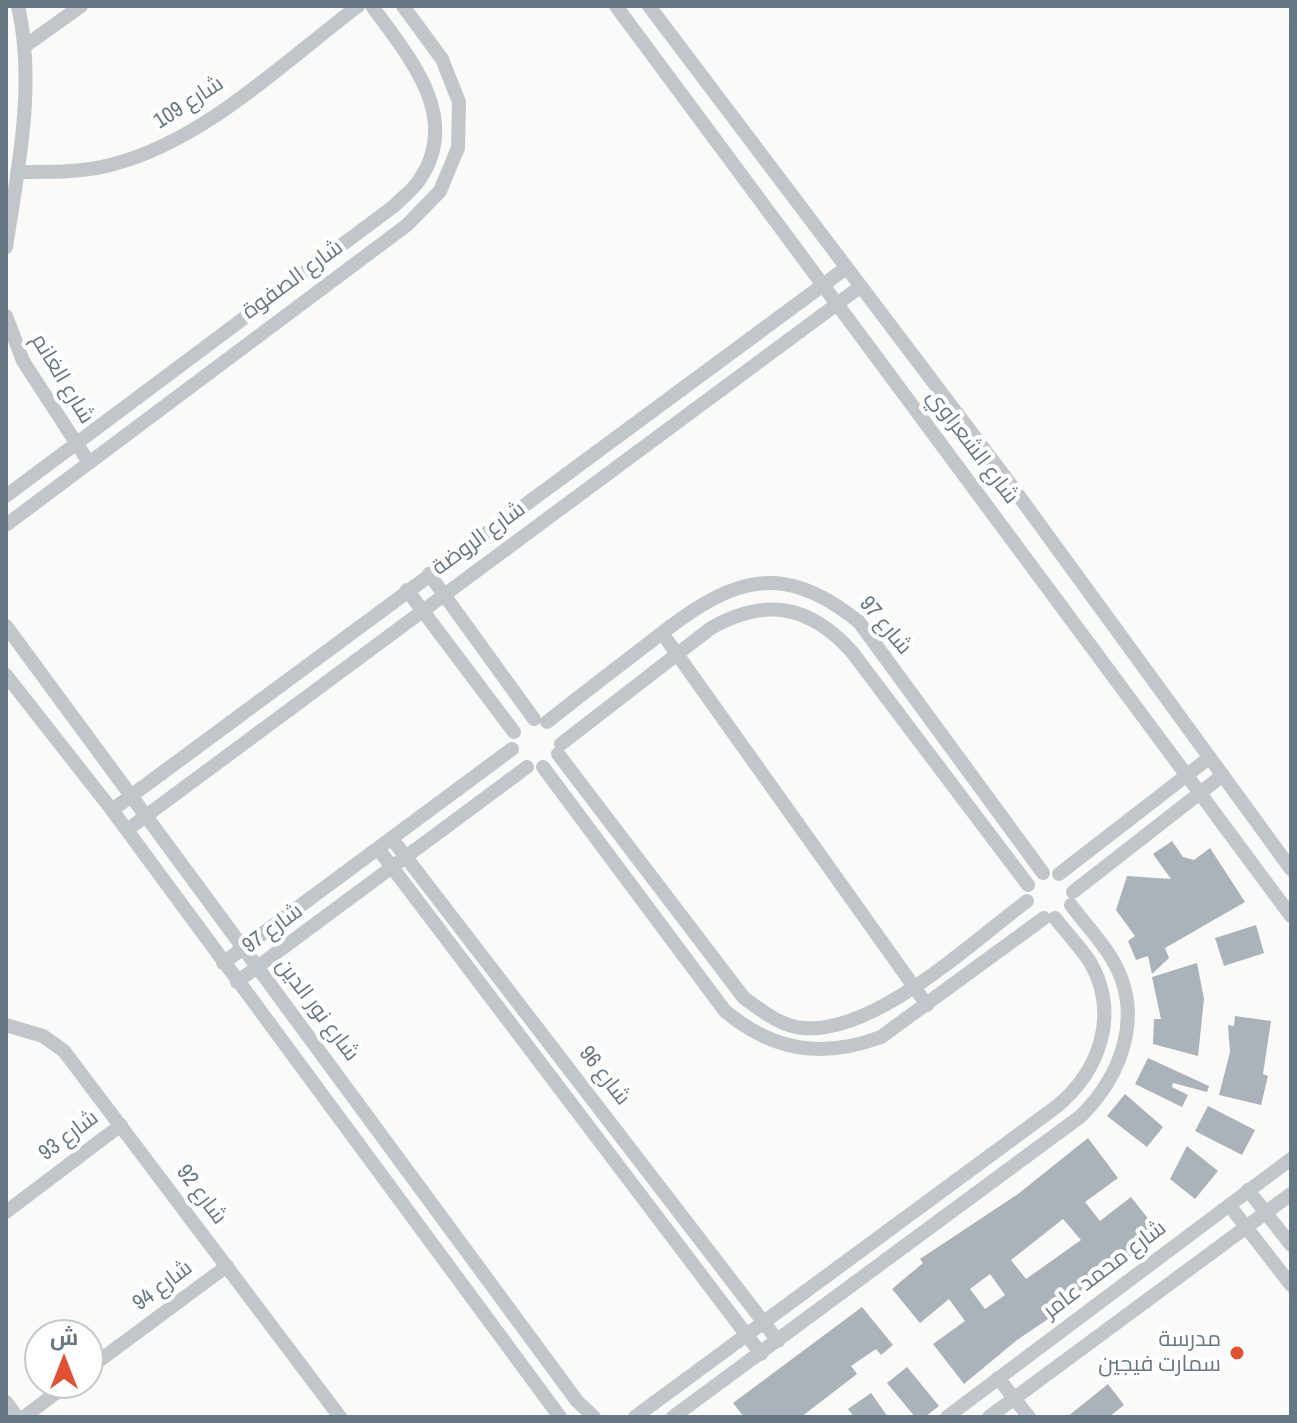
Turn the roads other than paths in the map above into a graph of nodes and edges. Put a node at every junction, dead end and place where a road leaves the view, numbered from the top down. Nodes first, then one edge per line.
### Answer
1 (18, 6) edge
2 (81, 6) edge
3 (358, 6) edge
4 (372, 6) edge
5 (403, 6) edge
6 (616, 6) edge
7 (649, 6) edge
8 (25, 46) junction
9 (17, 172) junction
10 (6, 247) edge
11 (846, 268) junction
12 (823, 285) junction
13 (860, 287) junction
14 (837, 304) junction
15 (6, 316) edge
16 (74, 442) junction
17 (88, 461) junction
18 (6, 496) edge
19 (6, 525) edge
20 (429, 574) junction
21 (407, 590) junction
22 (443, 593) junction
23 (421, 609) junction
24 (6, 626) edge
25 (662, 633) junction
26 (677, 653) junction
27 (6, 675) edge
28 (541, 720) junction
29 (514, 732) junction
30 (512, 749) junction
31 (560, 749) junction
32 (1209, 758) junction
33 (527, 767) junction
34 (543, 767) junction
35 (1187, 775) junction
36 (1223, 775) junction
37 (1200, 793) junction
38 (130, 796) junction
39 (112, 810) junction
40 (146, 816) junction
41 (127, 830) junction
42 (392, 839) junction
43 (379, 850) junction
44 (407, 858) junction
45 (393, 868) junction
46 (1291, 869) edge
47 (1043, 873) junction
48 (1059, 874) junction
49 (1028, 893) junction
50 (1072, 898) junction
51 (1291, 916) edge
52 (1050, 918) junction
53 (243, 948) junction
54 (223, 963) junction
55 (258, 967) junction
56 (237, 982) junction
57 (914, 986) junction
58 (927, 1005) junction
59 (6, 1025) edge
60 (121, 1125) junction
61 (1291, 1159) edge
62 (1248, 1190) junction
63 (1291, 1194) edge
64 (1229, 1205) junction
65 (6, 1212) edge
66 (1265, 1213) junction
67 (1247, 1227) junction
68 (1291, 1245) edge
69 (227, 1266) junction
70 (1291, 1285) edge
71 (764, 1323) junction
72 (747, 1336) junction
73 (778, 1341) junction
74 (761, 1354) junction
75 (104, 1357) edge
76 (998, 1378) junction
77 (978, 1393) junction
78 (1015, 1398) junction
79 (48, 1399) edge
80 (6, 1402) edge
81 (337, 1416) edge
82 (993, 1416) edge
83 (17, 1417) edge
84 (24, 1417) edge
85 (560, 1417) edge
86 (594, 1417) edge
87 (635, 1417) edge
88 (673, 1417) edge
89 (947, 1417) edge
90 (1029, 1417) edge

1 - 8 street
2 - 8 street
3 - 9 street, شارع 109
4 - 16 street, شارع الصفوة
5 - 17 street, شارع الصفوة
6 - 12 street, شارع الشعراوي
7 - 11 street, شارع الشعراوي
8 - 9 street
9 - 10 street
11 - 12 street, شارع الروضة
11 - 13 street, شارع الشعراوي
12 - 14 street, شارع الشعراوي
12 - 20 street, شارع الروضة
13 - 14 street, شارع الروضة
13 - 32 street, شارع الشعراوي
14 - 22 street, شارع الروضة
14 - 35 street, شارع الشعراوي
15 - 16 street, شارع الغانم
16 - 17 street, شارع الغانم
16 - 18 street, شارع الصفوة
17 - 19 street, شارع الصفوة
20 - 21 street, شارع الروضة
20 - 22 street
21 - 23 street
21 - 38 street, شارع الروضة
22 - 23 street, شارع الروضة
22 - 28 street
23 - 29 street
23 - 40 street, شارع الروضة
24 - 38 street, شارع نور الدين
25 - 26 street
25 - 28 street, شارع 97
25 - 47 street, شارع 97
26 - 31 street, شارع 97
26 - 49 street, شارع 97
26 - 57 street
27 - 39 street
28 - 29 street
28 - 31 street
29 - 30 street
30 - 33 street
30 - 42 street, شارع 97
31 - 34 street
31 - 57 street
32 - 35 street
32 - 36 street, شارع الشعراوي
33 - 34 street
33 - 44 street, شارع 97
34 - 58 street
35 - 37 street, شارع الشعراوي
35 - 48 street
36 - 37 street
36 - 46 street, شارع الشعراوي
37 - 50 street
37 - 51 street, شارع الشعراوي
38 - 39 street, شارع الروضة
38 - 40 street, شارع نور الدين
39 - 41 street
40 - 41 street, شارع الروضة
40 - 53 street, شارع نور الدين
41 - 54 street
42 - 43 street, شارع 97
42 - 44 street, شارع 96
43 - 45 street, شارع 96
43 - 53 street, شارع 97
44 - 45 street, شارع 97
44 - 71 street, شارع 96
45 - 55 street, شارع 97
45 - 72 street, شارع 96
47 - 48 street
47 - 49 street
48 - 50 street
49 - 52 street
49 - 57 street
50 - 52 street
50 - 73 street
52 - 58 street
52 - 71 street
53 - 54 street, شارع 97
53 - 55 street, شارع نور الدين
54 - 56 street
55 - 56 street, شارع 97
55 - 86 street, شارع نور الدين
56 - 85 street
57 - 58 street
59 - 60 street, شارع 92
60 - 65 street, شارع 93
60 - 69 street, شارع 92
61 - 62 street, شارع محمد عامر
62 - 64 street, شارع محمد عامر
62 - 66 street
63 - 66 street
64 - 67 street
64 - 76 street, شارع محمد عامر
66 - 67 street
66 - 68 street
67 - 70 street
67 - 78 street
69 - 75 street, شارع 94
69 - 81 street, شارع 92
71 - 72 street
71 - 73 street, شارع 96
72 - 74 street, شارع 96
72 - 87 street
73 - 74 street
74 - 88 street
76 - 77 street, شارع محمد عامر
76 - 78 street
77 - 82 street
77 - 89 street, شارع محمد عامر
78 - 82 street
78 - 90 street
79 - 84 street
80 - 83 street

